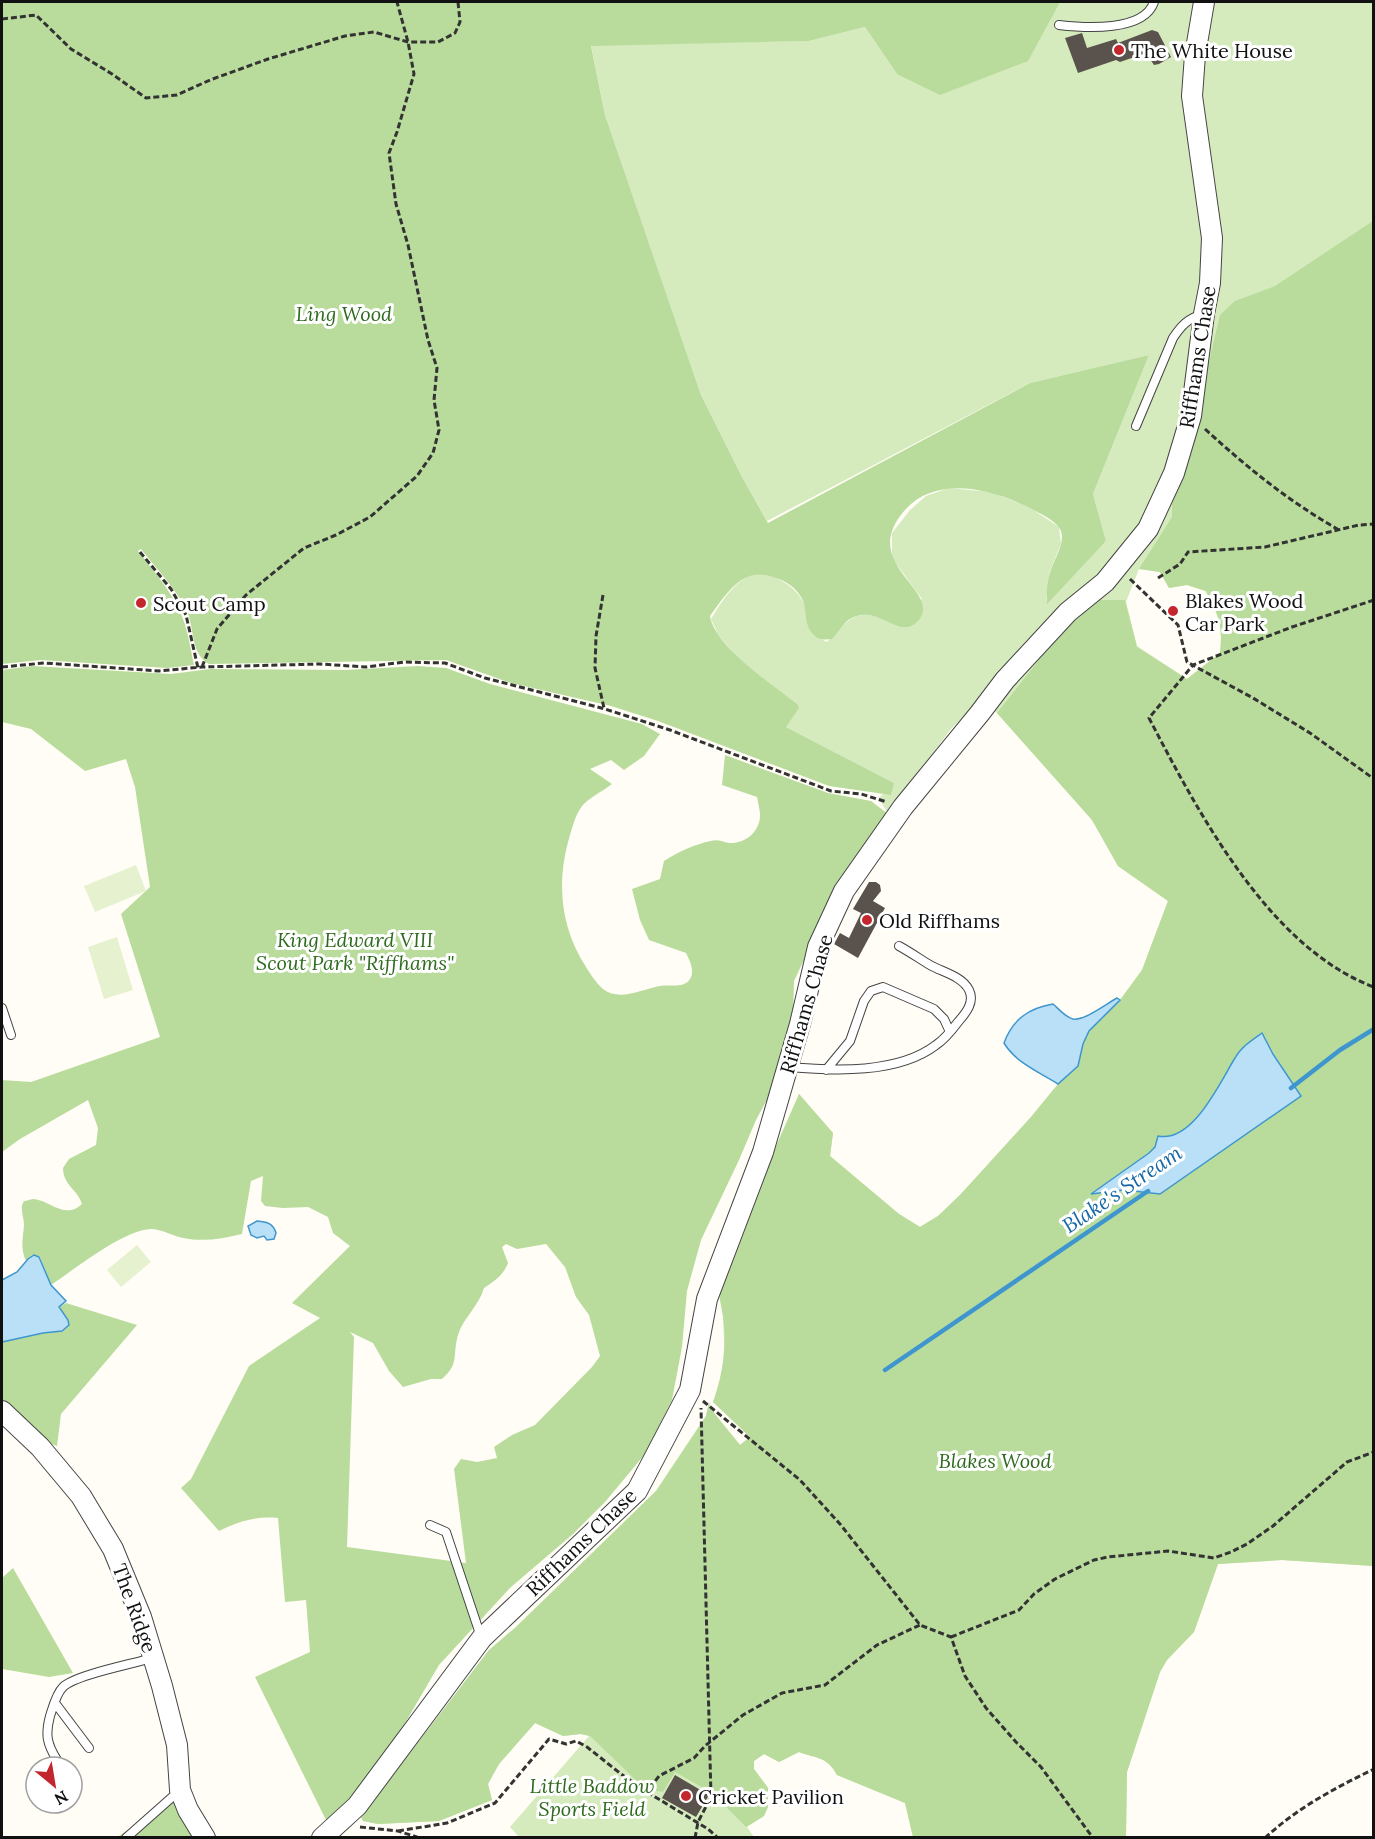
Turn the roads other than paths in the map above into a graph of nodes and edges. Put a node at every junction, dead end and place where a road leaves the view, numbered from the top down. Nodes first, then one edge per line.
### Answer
1 (1154, 2) edge
2 (1204, 2) edge
3 (1059, 25) dead end
4 (1204, 314) junction
5 (1136, 426) dead end
6 (899, 946) dead end
7 (2, 1008) edge
8 (950, 1032) junction
9 (11, 1035) dead end
10 (788, 1067) junction
11 (826, 1070) junction
12 (2, 1411) edge
13 (430, 1525) dead end
14 (482, 1638) junction
15 (154, 1658) junction
16 (55, 1703) junction
17 (89, 1748) dead end
18 (54, 1755) edge
19 (180, 1790) junction
20 (126, 1838) edge
21 (206, 1838) edge
22 (322, 1838) edge

1 - 3 lane
2 - 4 street, Riffhams Chase
4 - 5 lane
4 - 10 street, Riffhams Chase
6 - 8 lane
7 - 9 lane
8 - 11 lane
8 - 11 lane
10 - 11 lane
10 - 14 street, Riffhams Chase
12 - 15 street, The Ridge
13 - 14 lane
14 - 22 street, Riffhams Chase
15 - 16 lane
15 - 19 street, The Ridge
16 - 17 lane
16 - 18 lane
19 - 20 lane
19 - 21 street, The Ridge

